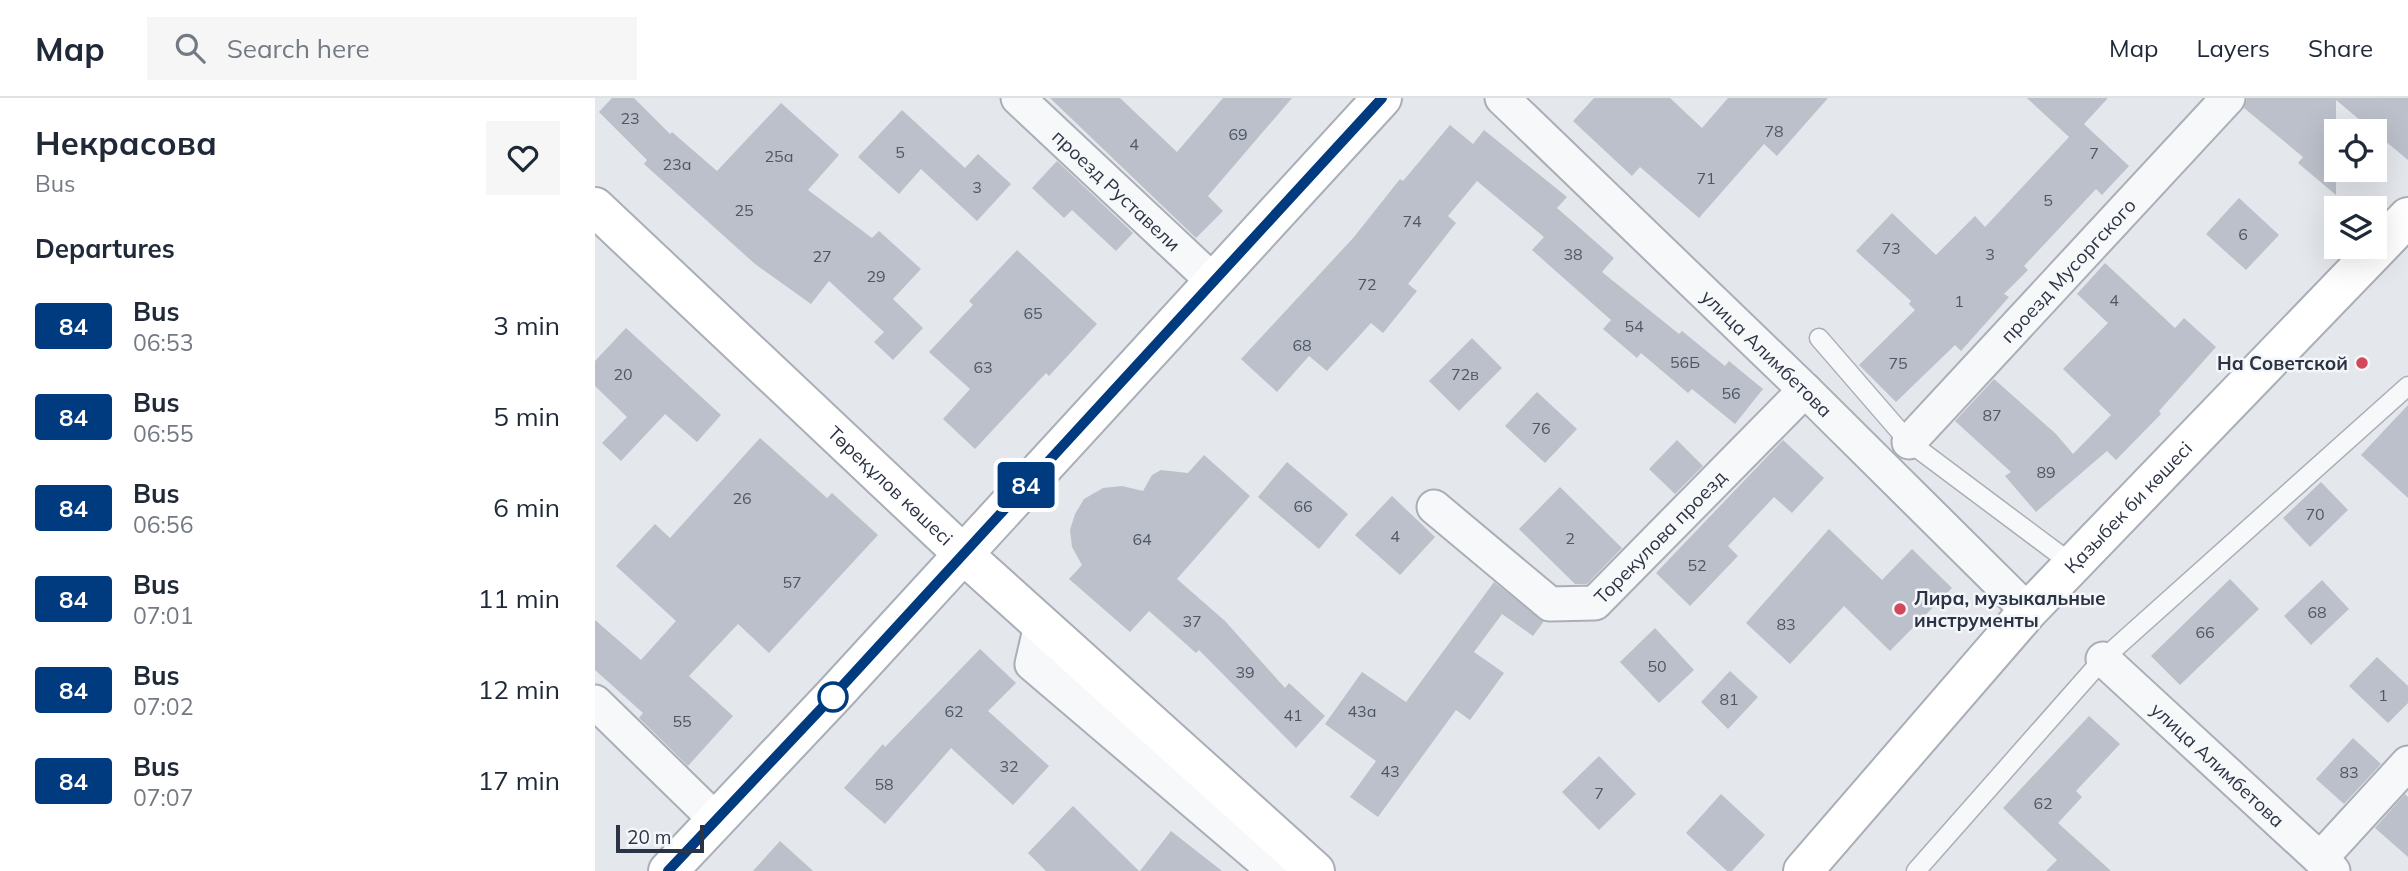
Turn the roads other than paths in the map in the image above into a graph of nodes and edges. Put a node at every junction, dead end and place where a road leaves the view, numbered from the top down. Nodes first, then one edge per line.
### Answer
1 (1018, 98) edge
2 (1382, 98) edge
3 (1502, 98) edge
4 (2228, 98) edge
5 (595, 207) edge
6 (2408, 217) edge
7 (1213, 282) junction
8 (1819, 338) dead end
9 (2408, 386) edge
10 (1805, 390) junction
11 (1909, 442) junction
12 (1434, 507) dead end
13 (963, 554) junction
14 (2072, 564) junction
15 (2028, 611) junction
16 (1041, 625) junction
17 (2103, 659) junction
18 (595, 702) edge
19 (2408, 762) edge
20 (716, 820) junction
21 (2326, 865) edge
22 (668, 871) edge
23 (1275, 871) edge
24 (1315, 871) edge
25 (1803, 871) edge
26 (1916, 871) edge

1 - 7 street, проезд Руставели
2 - 7 main road
3 - 10 street, улица Алимбетова
4 - 11 street, проезд Мусоргского
5 - 13 main road, Төреқұлов көшесі
6 - 14 main road, Қазыбек би көшесі
7 - 13 main road
8 - 11 lane
9 - 17 lane
10 - 12 street, Торекулова проезд
10 - 15 street, улица Алимбетова
11 - 14 lane
13 - 16 main road, Төреқұлов көшесі
13 - 20 main road
14 - 15 main road, Қазыбек би көшесі
15 - 25 main road, Қазыбек би көшесі
16 - 23 street
16 - 24 main road, Төреқұлов көшесі
17 - 21 street, улица Алимбетова
17 - 26 lane
18 - 20 street
19 - 21 street
20 - 22 main road

